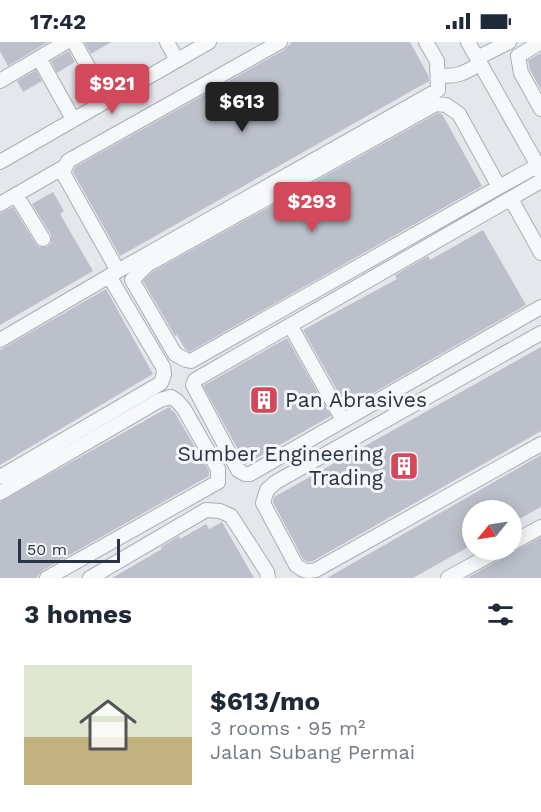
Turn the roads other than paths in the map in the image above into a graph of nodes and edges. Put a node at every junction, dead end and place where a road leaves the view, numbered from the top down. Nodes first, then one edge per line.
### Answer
1 (66, 42) edge
2 (74, 42) edge
3 (167, 42) edge
4 (209, 42) edge
5 (280, 42) edge
6 (426, 42) edge
7 (468, 42) edge
8 (509, 42) edge
9 (541, 42) edge
10 (39, 58) junction
11 (177, 60) junction
12 (479, 61) junction
13 (439, 75) junction
14 (0, 81) edge
15 (107, 100) junction
16 (541, 108) edge
17 (73, 120) junction
18 (0, 162) edge
19 (64, 167) junction
20 (539, 168) edge
21 (541, 181) edge
22 (499, 187) junction
23 (16, 195) junction
24 (511, 198) junction
25 (0, 204) edge
26 (43, 239) dead end
27 (541, 253) edge
28 (113, 274) junction
29 (541, 307) edge
30 (290, 325) junction
31 (541, 333) edge
32 (0, 340) edge
33 (343, 420) junction
34 (541, 444) edge
35 (0, 477) edge
36 (0, 492) edge
37 (541, 527) edge
38 (522, 537) edge
39 (481, 560) edge
40 (47, 578) edge
41 (90, 578) edge
42 (268, 578) edge
43 (448, 578) edge

1 - 10 street
2 - 15 street
3 - 11 street
4 - 11 street
5 - 19 street
6 - 13 street
7 - 12 street
8 - 12 street
9 - 16 street
10 - 14 street
10 - 17 street
11 - 15 street
12 - 13 street
12 - 20 street
13 - 28 street
15 - 17 street
17 - 18 street
19 - 23 street
19 - 28 street
20 - 22 street
21 - 24 street
22 - 22 street
23 - 25 street
23 - 26 street
24 - 27 street
24 - 30 street
28 - 32 street
28 - 35 street
29 - 33 street
30 - 33 street
30 - 33 street
31 - 34 street
36 - 40 street
37 - 38 street
39 - 43 street
41 - 42 street

